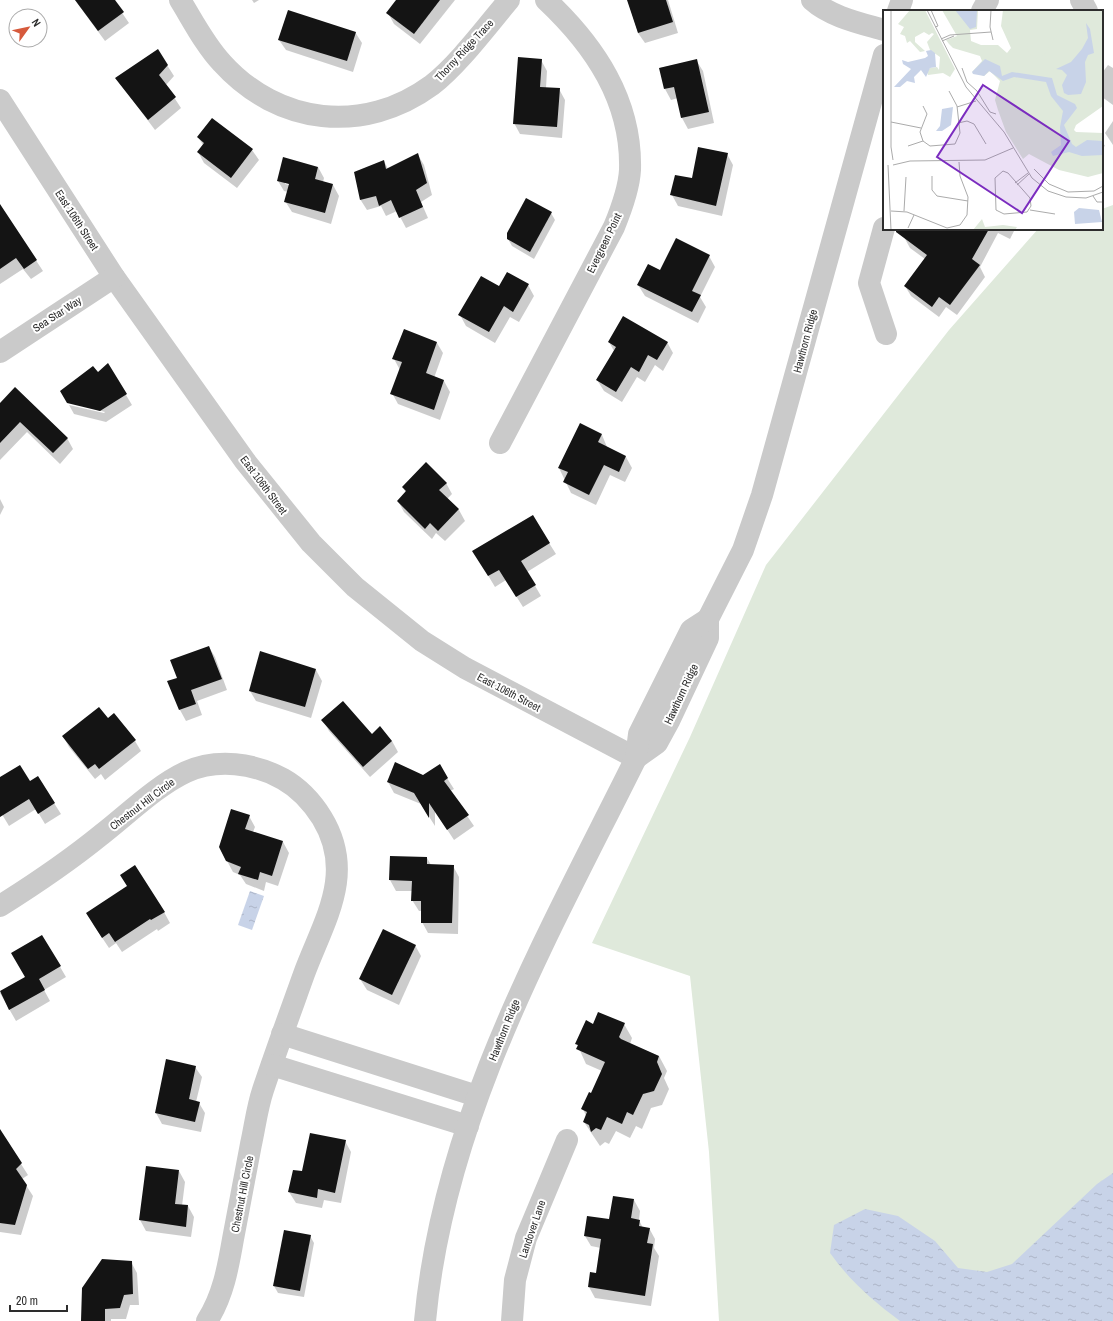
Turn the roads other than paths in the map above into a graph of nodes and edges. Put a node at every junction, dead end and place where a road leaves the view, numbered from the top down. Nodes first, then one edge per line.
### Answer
1 (180, 0) edge
2 (509, 0) edge
3 (546, 0) edge
4 (812, 0) edge
5 (902, 0) edge
6 (1081, 0) edge
7 (898, 10) edge
8 (1086, 10) edge
9 (883, 30) edge
10 (883, 59) edge
11 (0, 100) edge
12 (883, 230) edge
13 (114, 277) junction
14 (886, 334) dead end
15 (0, 352) edge
16 (500, 443) dead end
17 (636, 758) junction
18 (0, 906) edge
19 (282, 1034) junction
20 (272, 1065) junction
21 (477, 1096) junction
22 (468, 1126) junction
23 (567, 1140) dead end
24 (206, 1321) edge
25 (425, 1321) edge
26 (512, 1321) edge

1 - 2 street, Thorny Ridge Trace
3 - 16 street, Evergreen Point
4 - 9 street
5 - 7 street
6 - 8 street
10 - 17 street, Hawthorn Ridge
11 - 13 street, East 106th Street
12 - 14 street
13 - 15 street, Sea Star Way
13 - 17 street, East 106th Street
17 - 21 street, Hawthorn Ridge
18 - 19 street, Chestnut Hill Circle
19 - 20 street, Chestnut Hill Circle
19 - 21 street
20 - 22 street
20 - 24 street, Chestnut Hill Circle
21 - 22 street, Hawthorn Ridge
22 - 25 street, Hawthorn Ridge
23 - 26 street, Landover Lane

